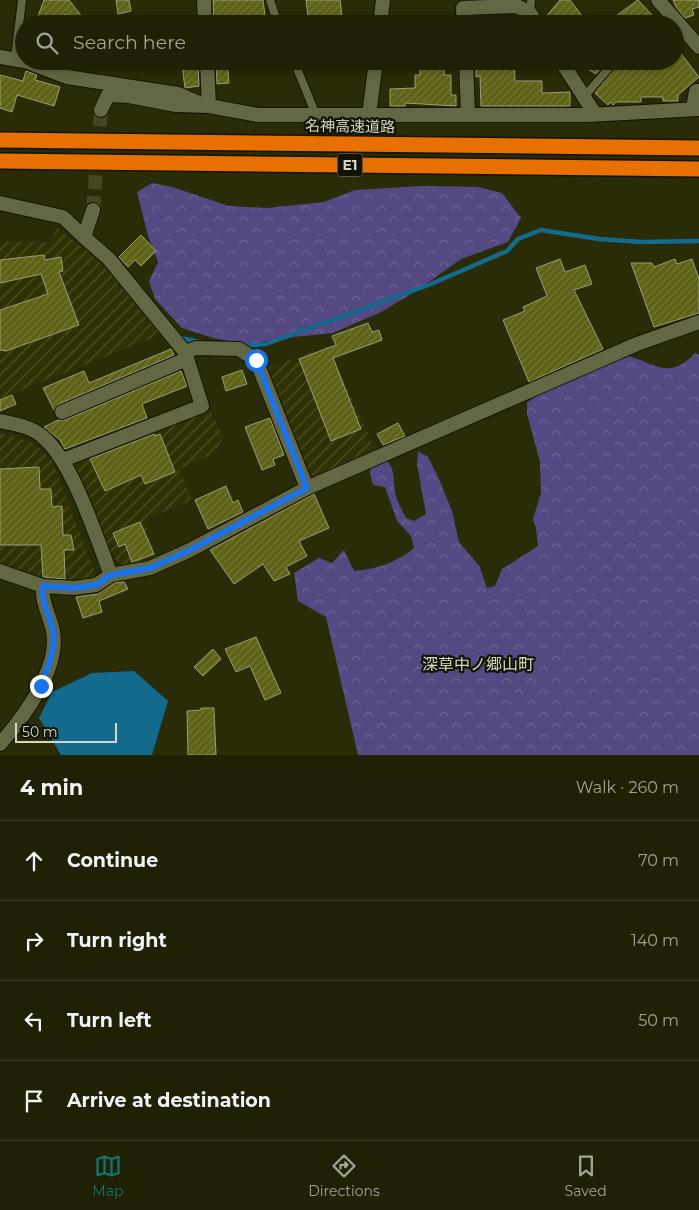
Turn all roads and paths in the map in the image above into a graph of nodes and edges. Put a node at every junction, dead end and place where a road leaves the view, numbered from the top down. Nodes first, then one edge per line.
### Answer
1 (22, 0) edge
2 (204, 0) edge
3 (270, 0) edge
4 (383, 0) edge
5 (658, 0) edge
6 (464, 4) edge
7 (533, 12) edge
8 (22, 15) edge
9 (205, 15) edge
10 (275, 15) edge
11 (381, 15) edge
12 (671, 15) edge
13 (684, 30) edge
14 (699, 47) edge
15 (0, 57) edge
16 (15, 59) edge
17 (48, 70) edge
18 (207, 70) edge
19 (298, 70) edge
20 (375, 70) edge
21 (466, 70) edge
22 (567, 70) edge
23 (608, 70) edge
24 (699, 91) edge
25 (584, 97) junction
26 (209, 106) junction
27 (696, 109) edge
28 (101, 110) tunnel mouth
29 (595, 114) junction
30 (316, 115) junction
31 (369, 115) junction
32 (468, 115) junction
33 (0, 140) edge
34 (699, 148) edge
35 (0, 161) edge
36 (699, 169) edge
37 (0, 203) edge
38 (93, 210) tunnel mouth
39 (84, 237) junction
40 (699, 322) edge
41 (186, 355) junction
42 (62, 412) dead end
43 (0, 421) edge
44 (63, 460) junction
45 (307, 488) junction
46 (0, 571) edge
47 (111, 575) junction
48 (43, 586) junction
49 (0, 744) edge

1 - 8 lane
2 - 9 street
3 - 10 lane
4 - 11 street
5 - 12 street
6 - 7 street
13 - 14 street
15 - 16 street
17 - 26 street
18 - 26 street
19 - 30 lane
20 - 31 street
21 - 32 street
22 - 25 street
23 - 25 lane
24 - 27 street
25 - 29 street
26 - 28 street
26 - 30 street
27 - 29 street
29 - 32 street
30 - 31 street
31 - 32 street
33 - 34 highway, 名神高速道路 / E1
35 - 36 highway, E1
37 - 39 street
38 - 39 street
39 - 41 street
40 - 45 street
41 - 42 street
41 - 44 street
41 - 45 street
43 - 44 street
44 - 47 street
45 - 47 street
46 - 48 street
47 - 48 street
48 - 49 street

